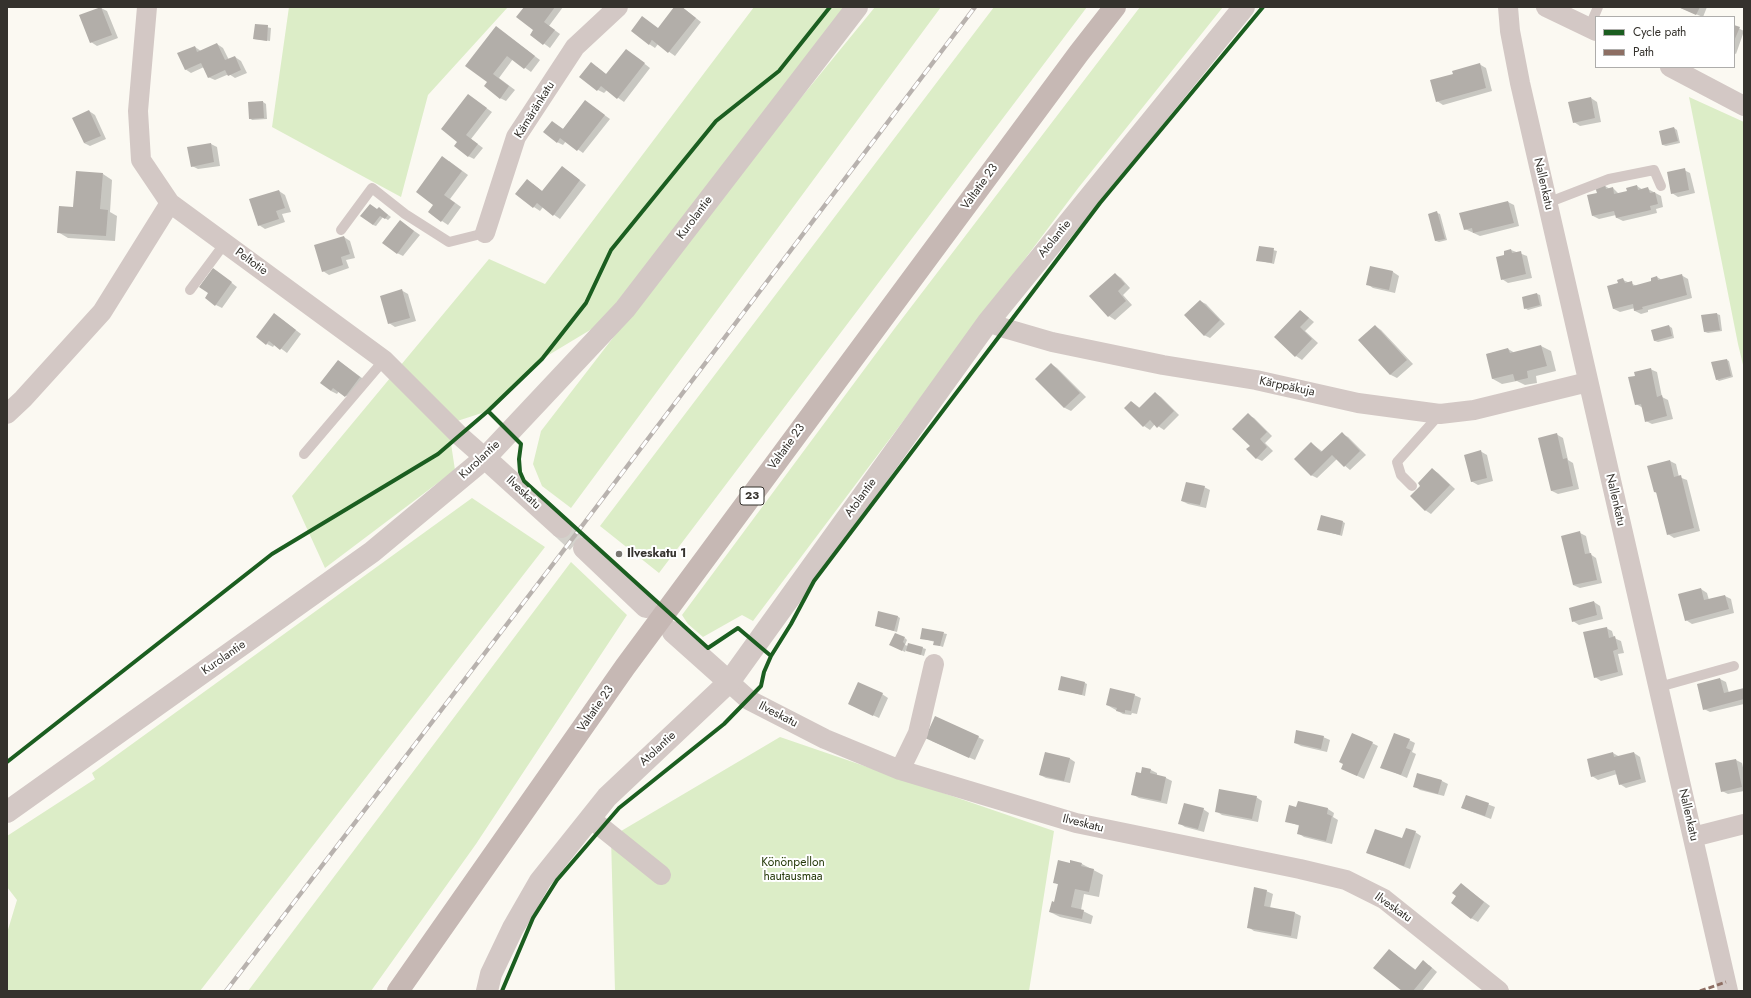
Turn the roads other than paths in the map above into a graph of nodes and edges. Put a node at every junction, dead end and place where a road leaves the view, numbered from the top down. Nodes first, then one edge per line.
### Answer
1 (147, 7) edge
2 (618, 7) edge
3 (857, 7) edge
4 (1110, 7) edge
5 (1115, 7) edge
6 (1244, 7) edge
7 (1508, 7) edge
8 (1546, 7) edge
9 (1595, 18) edge
10 (1592, 29) edge
11 (1079, 53) junction
12 (1672, 68) edge
13 (1744, 106) edge
14 (1661, 186) dead end
15 (170, 203) junction
16 (1547, 203) junction
17 (341, 230) dead end
18 (486, 232) joint
19 (225, 243) junction
20 (190, 290) dead end
21 (988, 322) junction
22 (384, 360) junction
23 (1588, 382) junction
24 (7, 414) edge
25 (1440, 414) junction
26 (304, 454) dead end
27 (485, 458) junction
28 (1412, 486) dead end
29 (561, 527) tunnel mouth
30 (584, 548) tunnel mouth
31 (646, 607) dead end
32 (673, 632) dead end
33 (934, 664) dead end
34 (1734, 666) dead end
35 (729, 682) junction
36 (1659, 688) junction
37 (900, 770) junction
38 (7, 812) edge
39 (590, 818) junction
40 (1744, 824) edge
41 (1694, 837) junction
42 (661, 874) dead end
43 (398, 991) edge
44 (487, 991) edge
45 (1499, 991) edge
46 (1728, 991) edge

1 - 15 street, Peltotie
2 - 18 street, Kämäränkatu
3 - 27 street, Kurolantie
4 - 11 highway
5 - 11 highway, Valtatie 23 / 23
6 - 21 street, Atolantie
7 - 16 street, Nallenkatu
8 - 10 street
9 - 10 lane
11 - 43 highway, Valtatie 23 / 23
12 - 13 street
14 - 16 lane
15 - 19 street, Peltotie
15 - 24 street
16 - 23 street, Nallenkatu
17 - 18 lane
19 - 20 lane
19 - 22 street, Peltotie
21 - 25 street, Kärppäkuja
21 - 35 street, Atolantie
22 - 26 lane
22 - 27 street, Peltotie
23 - 25 street, Kärppäkuja
23 - 36 street, Nallenkatu
25 - 28 lane
27 - 29 street, Ilveskatu
27 - 38 street, Kurolantie
30 - 31 street
32 - 35 street, Ilveskatu
33 - 37 street
34 - 36 lane
35 - 37 street, Ilveskatu
35 - 39 street, Atolantie
36 - 41 street, Nallenkatu
37 - 45 street, Ilveskatu
39 - 42 street
39 - 44 street, Atolantie
40 - 41 street
41 - 46 street, Nallenkatu

